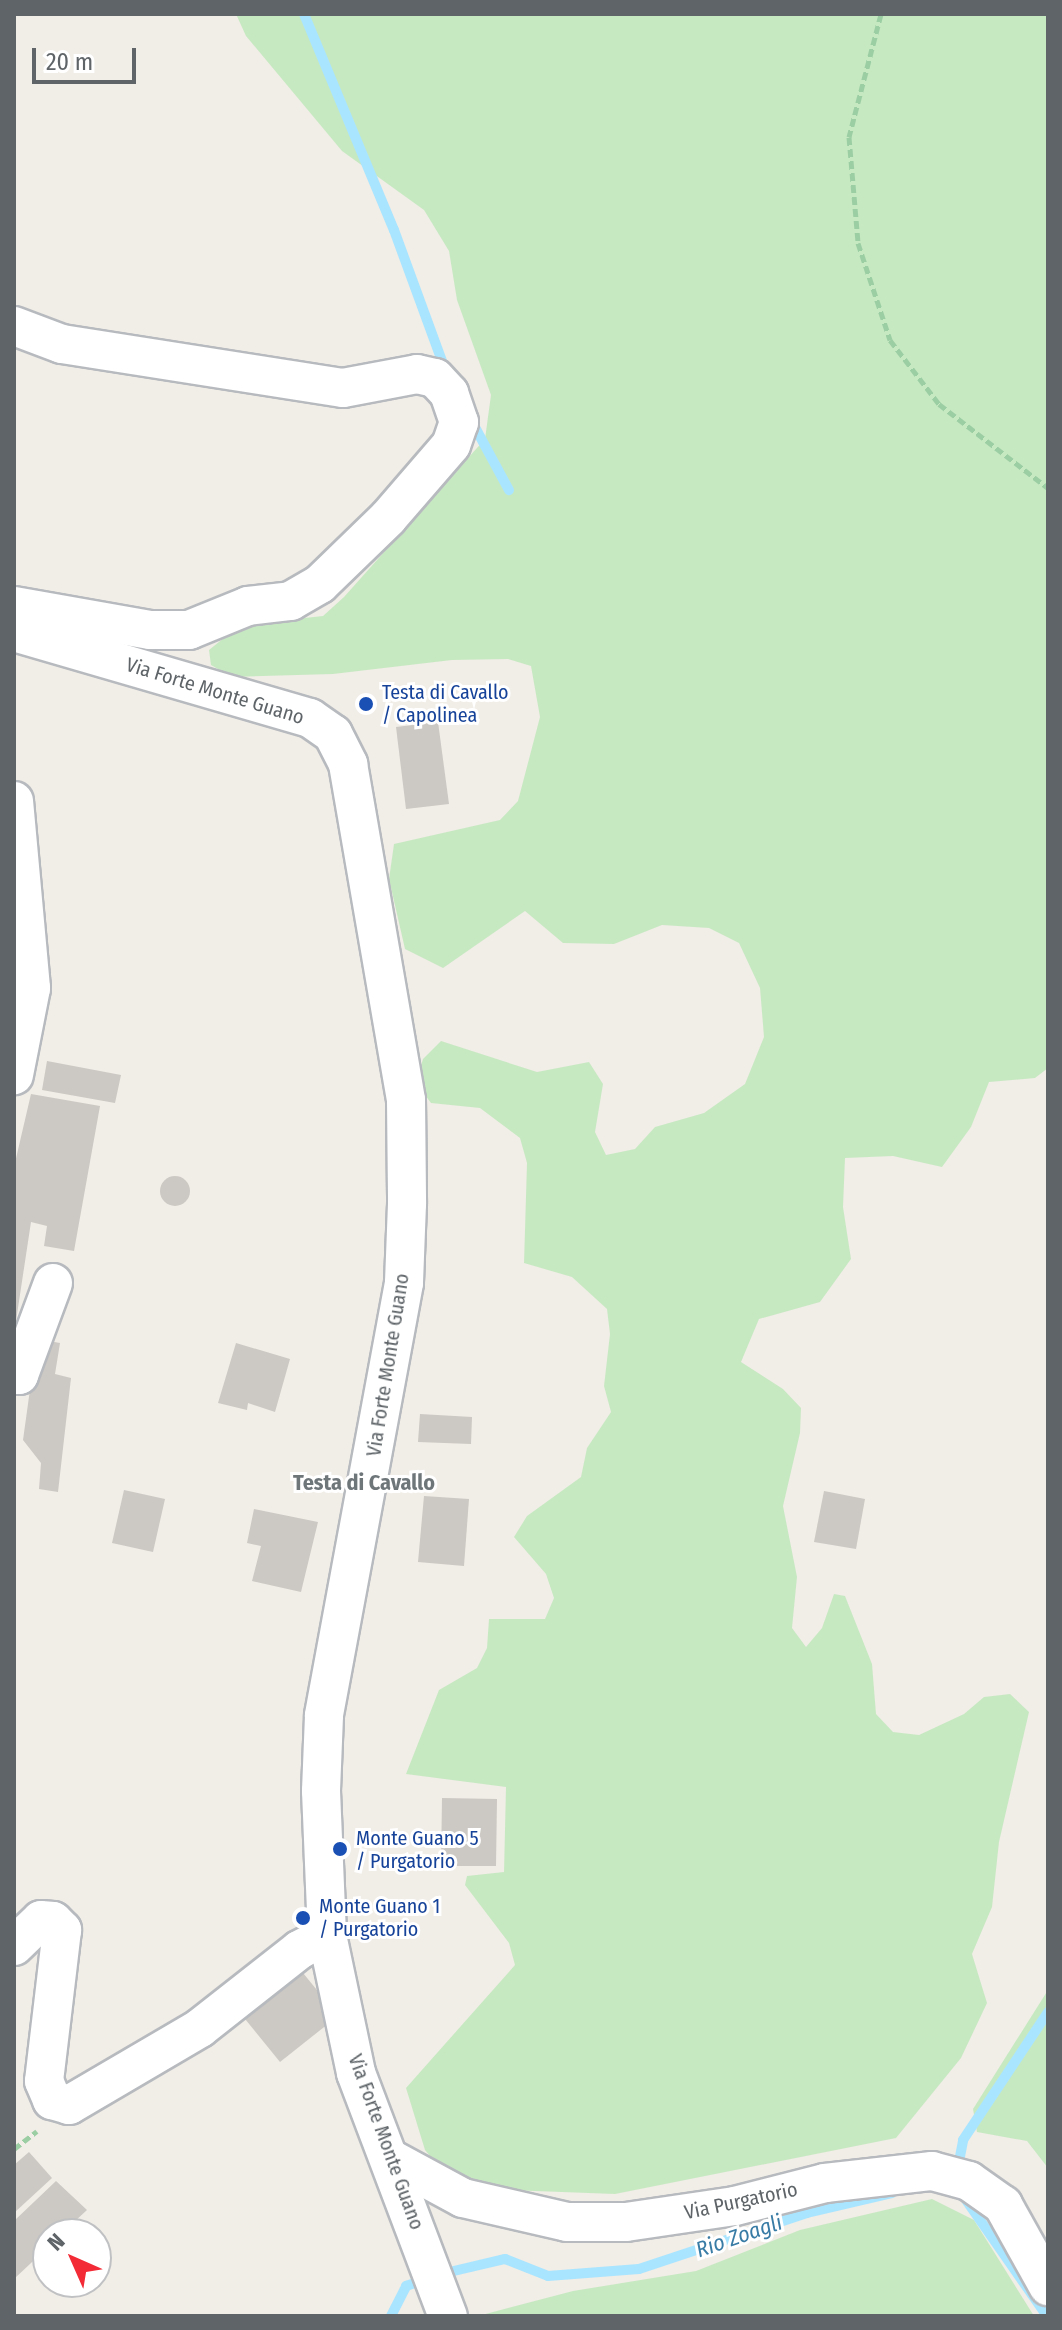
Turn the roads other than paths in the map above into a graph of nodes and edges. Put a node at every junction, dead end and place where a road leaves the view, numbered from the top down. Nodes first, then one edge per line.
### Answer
1 (14, 326) edge
2 (14, 606) edge
3 (14, 632) edge
4 (14, 801) edge
5 (14, 1075) edge
6 (53, 1283) dead end
7 (14, 1375) edge
8 (327, 1935) junction
9 (14, 1946) edge
10 (389, 2158) junction
11 (1048, 2286) edge
12 (448, 2312) edge

1 - 2 street
3 - 8 street, Via Forte Monte Guano
4 - 5 street
6 - 7 street
8 - 9 street
8 - 10 street, Via Forte Monte Guano
10 - 11 street, Via Purgatorio
10 - 12 street, Via Forte Monte Guano

